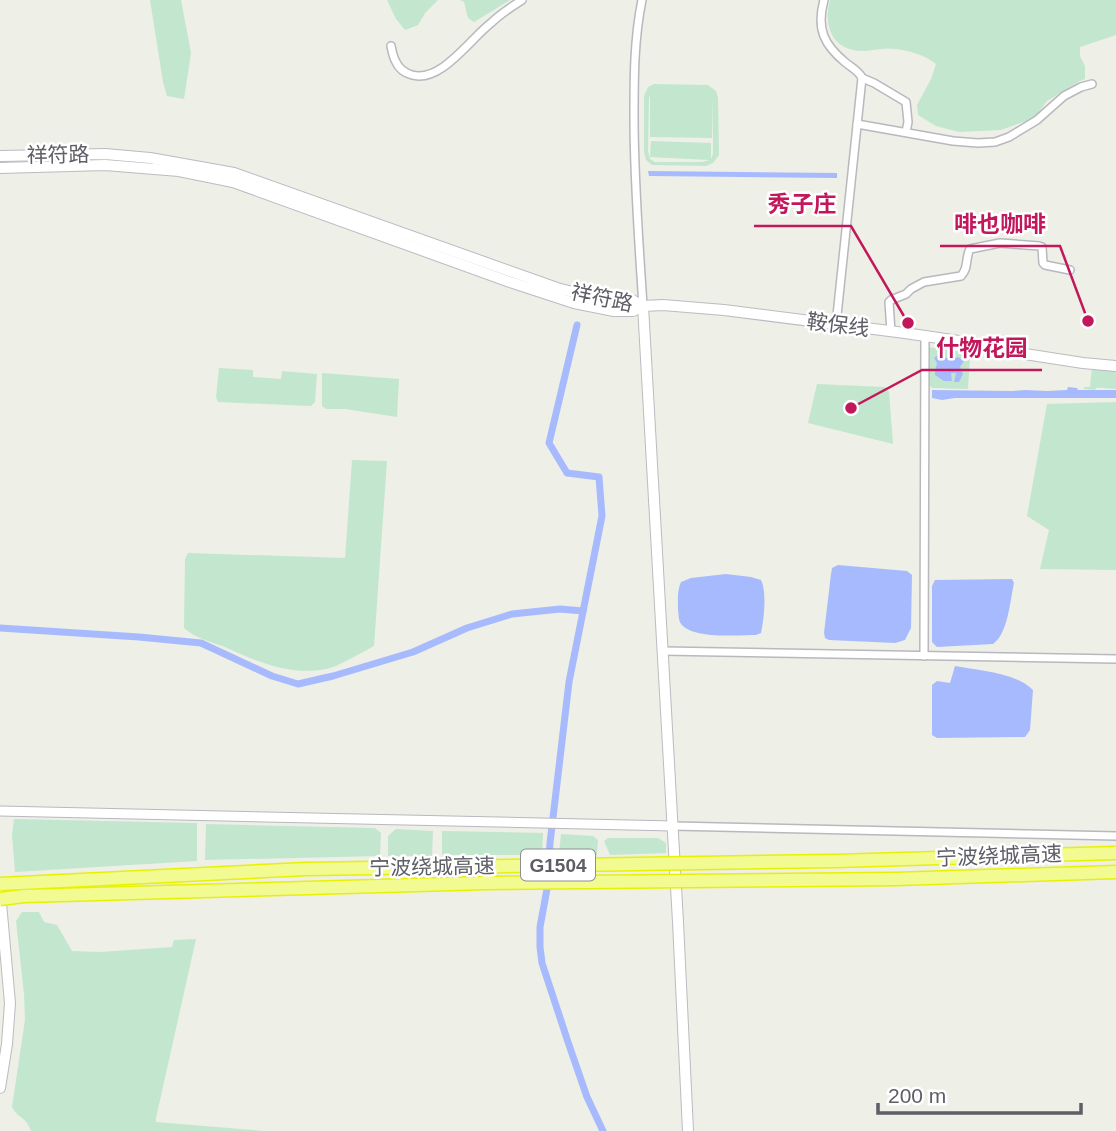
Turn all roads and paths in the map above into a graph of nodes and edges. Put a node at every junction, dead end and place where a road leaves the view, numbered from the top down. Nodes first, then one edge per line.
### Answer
1 (522, 0) edge
2 (642, 0) edge
3 (824, 0) edge
4 (391, 46) dead end
5 (862, 78) junction
6 (1092, 84) dead end
7 (857, 124) junction
8 (906, 132) junction
9 (0, 156) edge
10 (0, 168) edge
11 (1070, 270) dead end
12 (643, 306) junction
13 (835, 325) junction
14 (891, 332) junction
15 (925, 336) junction
16 (1116, 366) edge
17 (663, 651) junction
18 (924, 656) junction
19 (1116, 659) edge
20 (0, 811) edge
21 (673, 826) junction
22 (1116, 836) edge
23 (1116, 853) edge
24 (1116, 872) edge
25 (0, 884) edge
26 (0, 892) edge
27 (0, 899) edge
28 (0, 1088) edge
29 (688, 1131) edge

1 - 4 street
2 - 12 street
3 - 5 street
5 - 7 street
5 - 8 street
6 - 8 street
7 - 8 street
7 - 13 street
9 - 12 main road, 祥符路
10 - 12 main road, 祥符路
11 - 14 street
12 - 13 main road, 鞍保线
12 - 17 main road
13 - 14 main road, 鞍保线
14 - 15 main road, 鞍保线
15 - 16 main road, 鞍保线
15 - 18 street
17 - 18 street
17 - 21 main road
18 - 19 street
20 - 21 street
21 - 22 street
21 - 29 main road
23 - 25 highway, 宁波绕城高速 / G1504, bridge
24 - 27 highway, 宁波绕城高速 / G1504, bridge
26 - 28 main road

